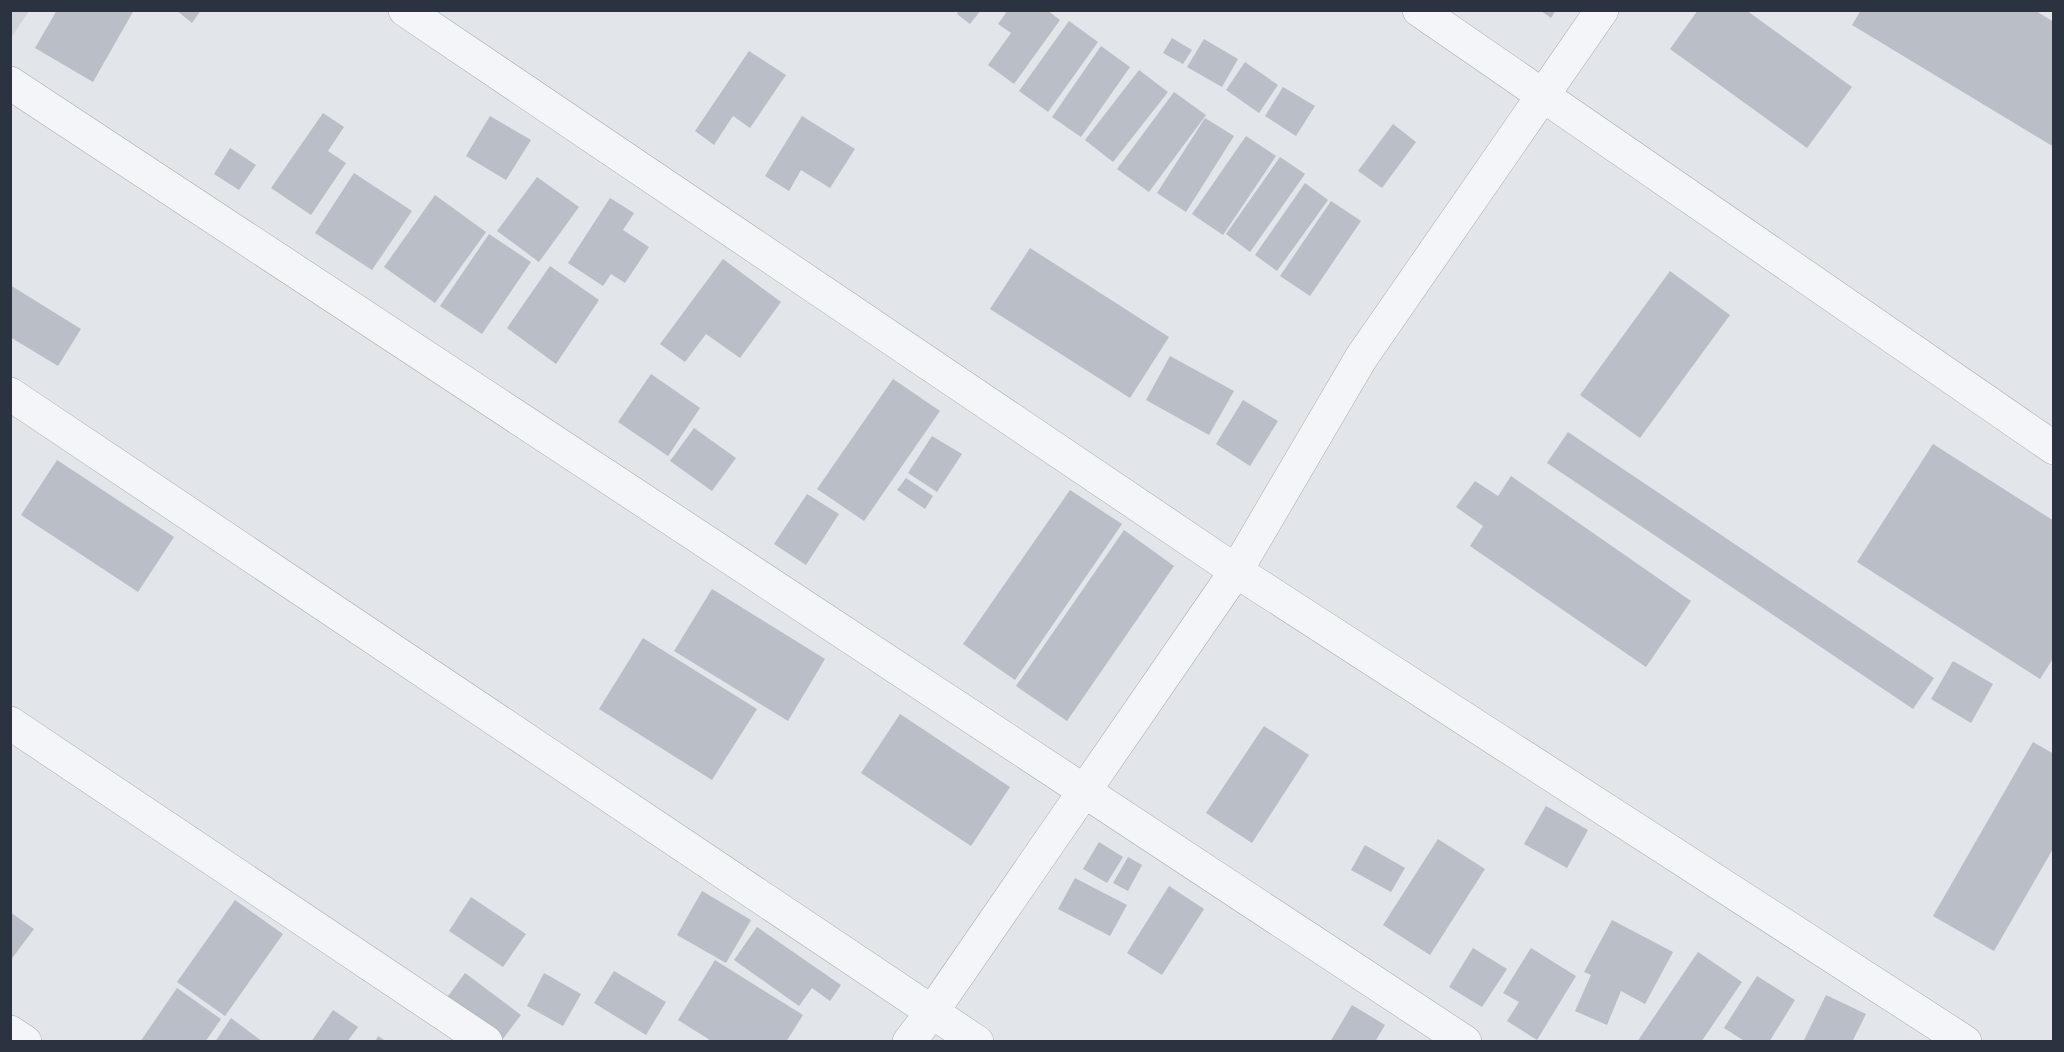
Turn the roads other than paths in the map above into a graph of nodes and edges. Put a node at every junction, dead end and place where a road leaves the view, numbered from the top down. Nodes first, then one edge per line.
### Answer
1 (1419, 10) edge
2 (1602, 10) edge
3 (412, 13) edge
4 (10, 83) edge
5 (1543, 96) junction
6 (10, 394) edge
7 (2054, 448) edge
8 (1236, 571) junction
9 (10, 723) edge
10 (1084, 790) junction
11 (932, 1012) junction
12 (10, 1032) edge
13 (25, 1041) edge
14 (486, 1041) edge
15 (909, 1041) edge
16 (977, 1041) edge
17 (1465, 1041) edge
18 (1965, 1041) edge

1 - 5 street
2 - 5 street
3 - 8 street
4 - 10 street
5 - 7 street
5 - 8 street
6 - 11 street
8 - 10 street
8 - 18 street
9 - 14 street
10 - 11 street
10 - 17 street
11 - 15 street
11 - 16 street
12 - 13 street

